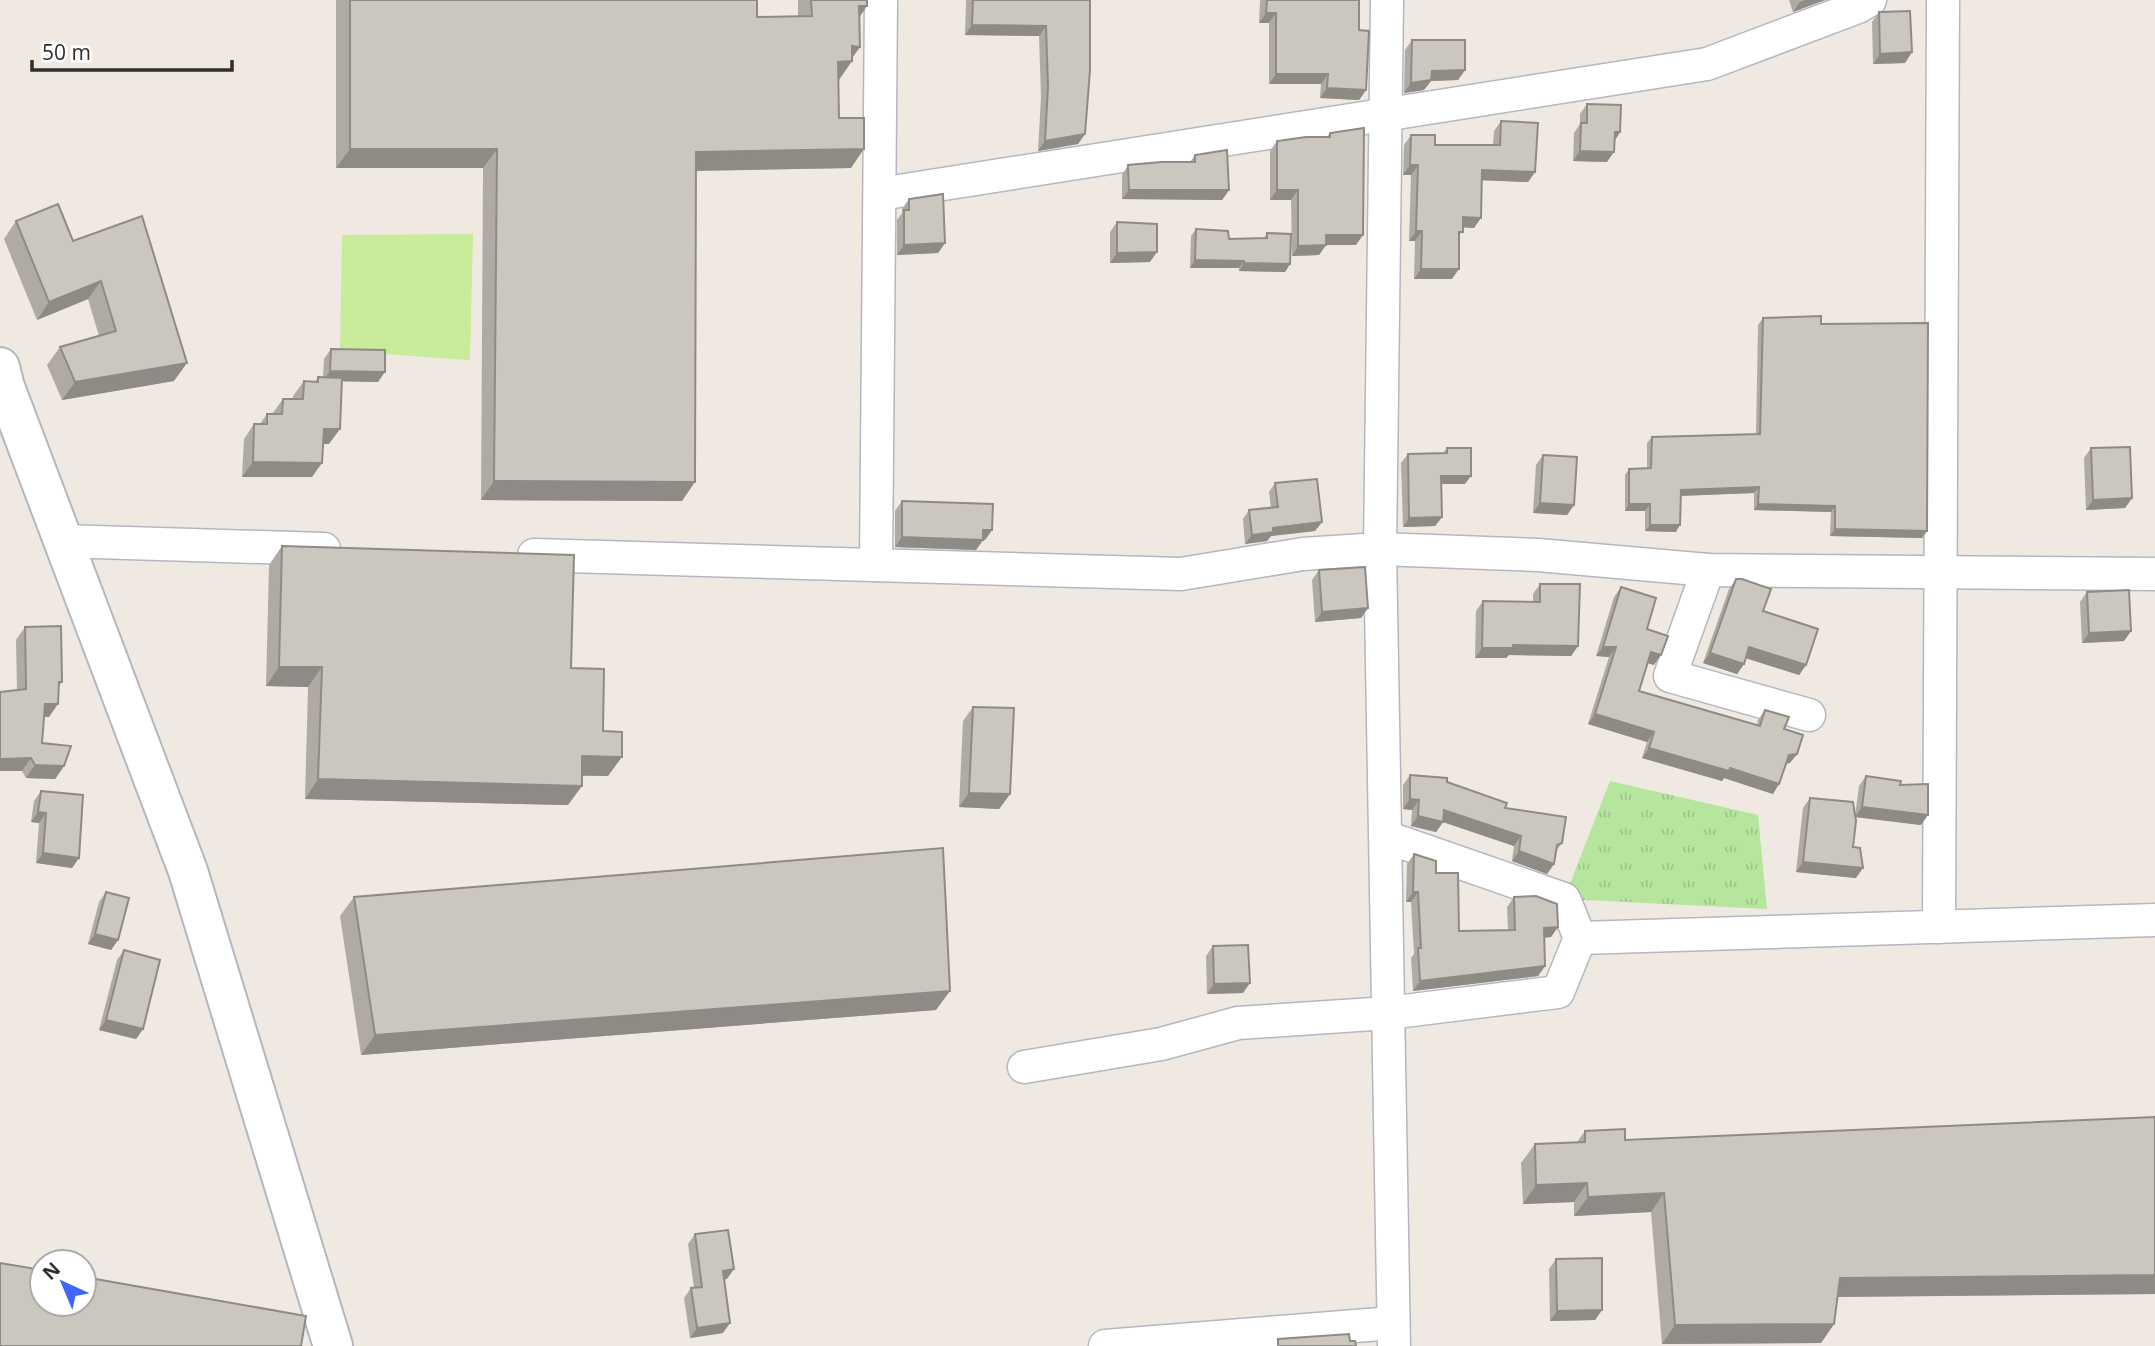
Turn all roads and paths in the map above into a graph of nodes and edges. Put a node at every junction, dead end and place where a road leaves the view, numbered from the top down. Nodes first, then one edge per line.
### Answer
1 (881, 0) edge
2 (1387, 0) edge
3 (1870, 0) edge
4 (1943, 0) edge
5 (1387, 114) junction
6 (880, 194) junction
7 (2, 380) edge
8 (63, 541) junction
9 (1380, 549) junction
10 (352, 550) edge
11 (504, 554) edge
12 (876, 565) junction
13 (1708, 570) junction
14 (1942, 573) junction
15 (2155, 574) edge
16 (1809, 715) dead end
17 (1386, 837) junction
18 (2155, 920) edge
19 (1939, 927) junction
20 (1580, 938) junction
21 (1388, 1013) junction
22 (1024, 1066) dead end
23 (1393, 1334) edge
24 (333, 1346) edge
25 (1105, 1346) edge

1 - 6 street
2 - 5 street
3 - 5 street
4 - 14 street
5 - 6 street
5 - 9 street
6 - 12 street
7 - 8 street
8 - 10 street
8 - 24 street
9 - 12 street
9 - 13 street
9 - 17 street
11 - 12 street
13 - 14 street
13 - 16 street
14 - 15 street
14 - 19 street
17 - 20 street
17 - 21 street
18 - 19 street
19 - 20 street
20 - 21 street
21 - 22 street
21 - 23 street
23 - 25 street

